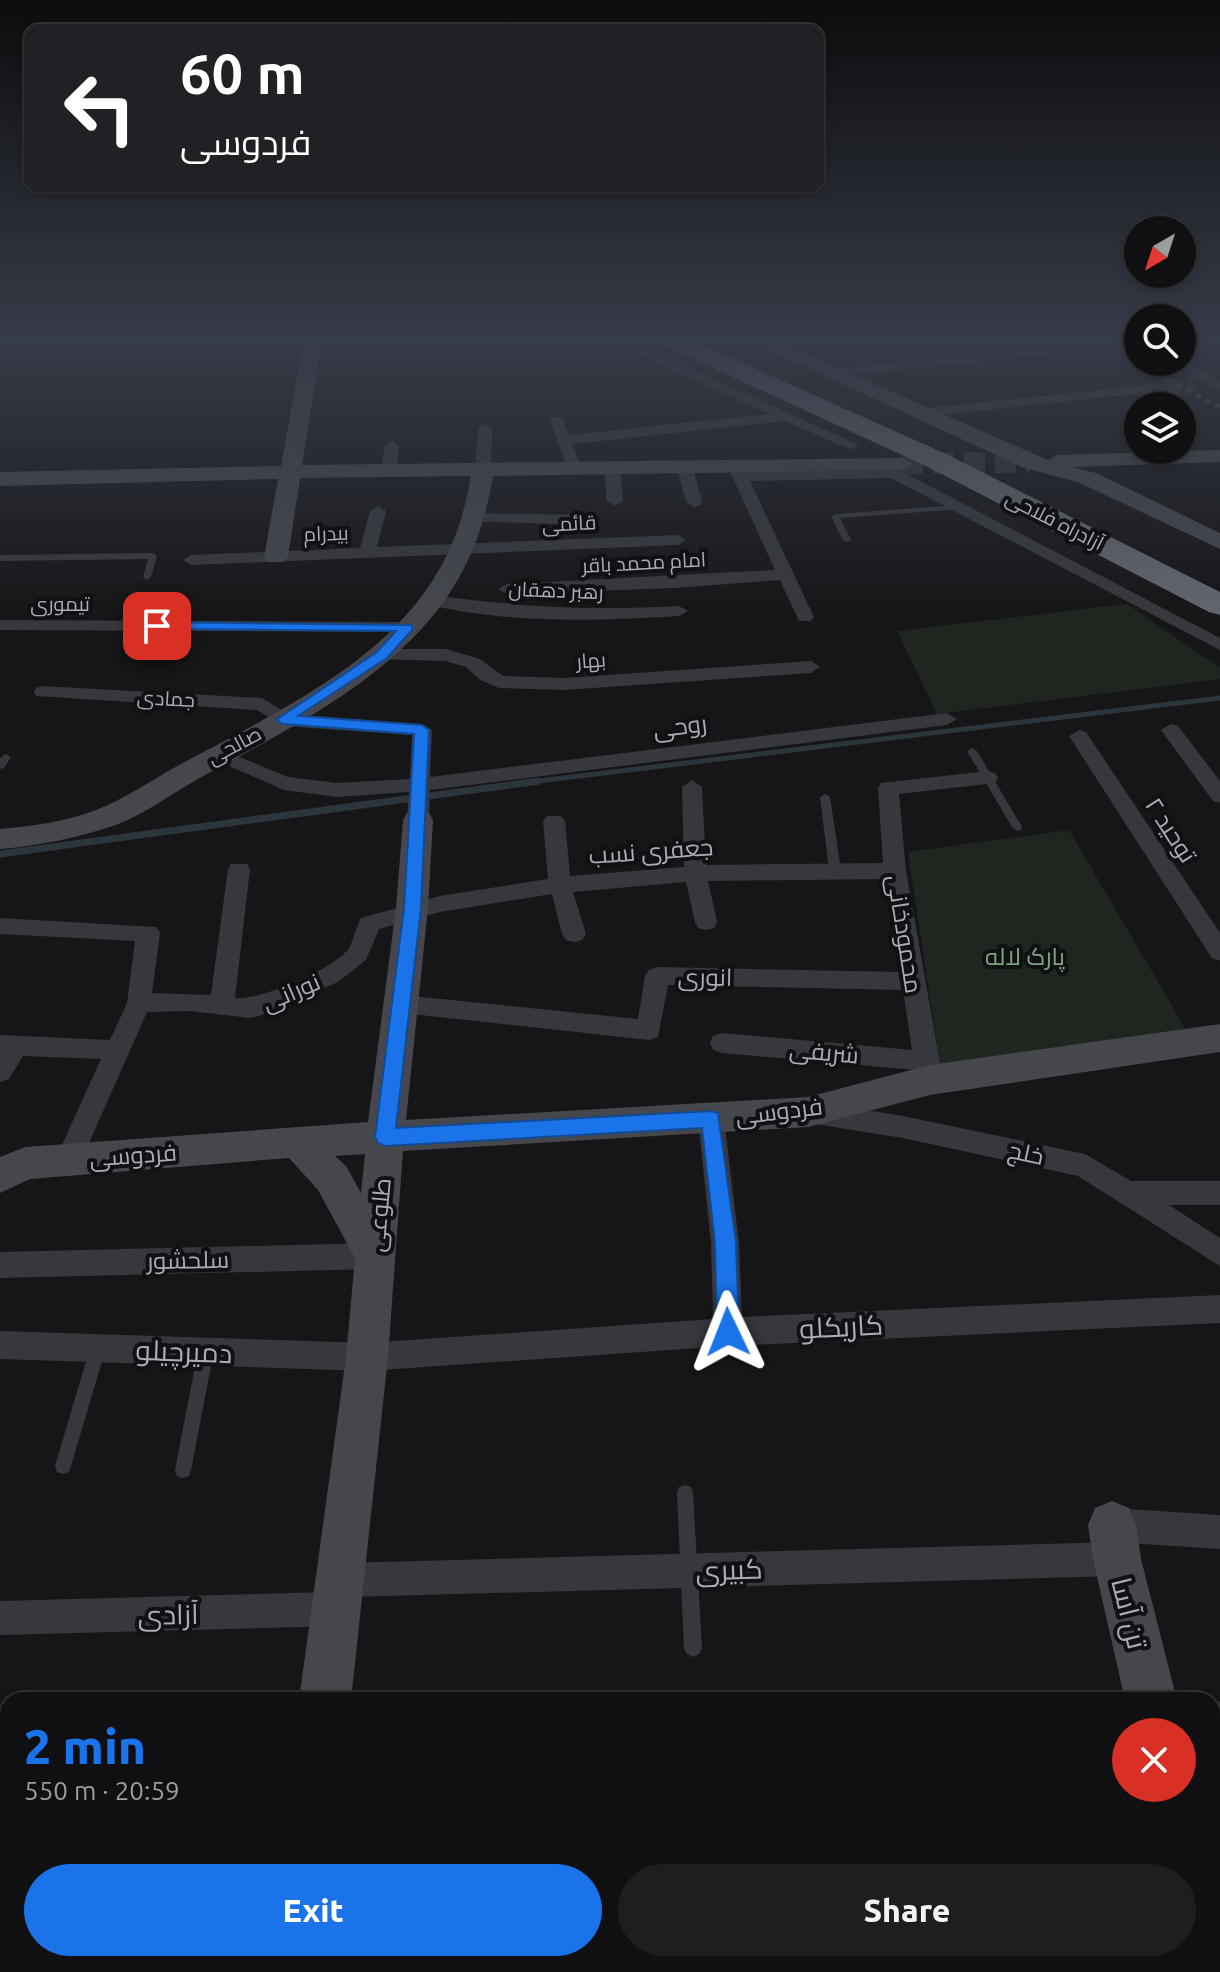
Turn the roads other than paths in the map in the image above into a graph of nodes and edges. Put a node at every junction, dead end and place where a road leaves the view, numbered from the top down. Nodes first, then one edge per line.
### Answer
1 (296, 431) edge
2 (485, 431) edge
3 (561, 431) edge
4 (648, 431) edge
5 (822, 431) edge
6 (875, 431) edge
7 (916, 431) edge
8 (960, 431) edge
9 (564, 440) junction
10 (392, 445) dead end
11 (852, 445) dead end
12 (1220, 456) edge
13 (1030, 462) junction
14 (902, 464) tunnel mouth
15 (612, 469) junction
16 (685, 469) junction
17 (389, 470) junction
18 (483, 470) junction
19 (574, 470) junction
20 (289, 472) junction
21 (738, 473) junction
22 (0, 479) edge
23 (615, 501) dead end
24 (694, 502) dead end
25 (959, 507) junction
26 (378, 511) dead end
27 (475, 518) junction
28 (585, 520) dead end
29 (678, 540) dead end
30 (847, 540) dead end
31 (1220, 542) edge
32 (463, 551) junction
33 (367, 554) junction
34 (276, 557) junction
35 (0, 558) edge
36 (191, 560) dead end
37 (783, 575) junction
38 (147, 577) dead end
39 (1220, 577) edge
40 (507, 589) dead end
41 (432, 600) junction
42 (1220, 605) edge
43 (679, 611) dead end
44 (805, 617) dead end
45 (0, 625) edge
46 (407, 627) junction
47 (1220, 645) edge
48 (382, 655) junction
49 (811, 667) dead end
50 (43, 692) dead end
51 (947, 719) dead end
52 (283, 720) junction
53 (1171, 730) dead end
54 (1079, 736) dead end
55 (972, 751) dead end
56 (218, 754) junction
57 (988, 778) junction
58 (418, 785) junction
59 (692, 787) dead end
60 (1220, 796) edge
61 (825, 797) dead end
62 (418, 820) joint
63 (554, 821) dead end
64 (1017, 827) dead end
65 (0, 839) edge
66 (239, 869) dead end
67 (835, 870) junction
68 (895, 871) junction
69 (695, 872) junction
70 (560, 884) junction
71 (412, 908) junction
72 (706, 922) dead end
73 (0, 926) edge
74 (574, 934) dead end
75 (1220, 952) edge
76 (912, 981) junction
77 (139, 1003) junction
78 (402, 1004) junction
79 (222, 1006) junction
80 (1220, 1038) edge
81 (722, 1043) dead end
82 (8, 1046) edge
83 (115, 1050) junction
84 (928, 1070) junction
85 (0, 1072) edge
86 (808, 1112) junction
87 (711, 1119) junction
88 (385, 1137) junction
89 (297, 1142) junction
90 (68, 1160) junction
91 (0, 1176) edge
92 (1127, 1193) junction
93 (1220, 1193) edge
94 (1220, 1253) edge
95 (375, 1256) junction
96 (0, 1265) edge
97 (1220, 1309) edge
98 (728, 1332) junction
99 (0, 1345) edge
100 (98, 1348) junction
101 (206, 1351) junction
102 (367, 1357) junction
103 (63, 1466) dead end
104 (183, 1470) dead end
105 (685, 1493) dead end
106 (1220, 1532) edge
107 (1115, 1542) junction
108 (690, 1570) junction
109 (339, 1595) junction
110 (0, 1618) edge
111 (693, 1648) dead end
112 (326, 1692) edge
113 (1149, 1692) edge

1 - 20 street
2 - 18 street
3 - 9 street
4 - 9 street
5 - 11 street
6 - 42 highway, آزادراه فلاحی
7 - 39 highway, آزادراه فلاحی
8 - 13 street
9 - 19 street
10 - 17 street
12 - 13 street
13 - 31 street
14 - 21 street
15 - 16 street
15 - 19 street
15 - 23 street
16 - 21 street
16 - 24 street
17 - 18 street
17 - 20 street
18 - 19 street
18 - 27 street, صالحی
20 - 22 street
20 - 34 street
21 - 25 street
21 - 37 street
25 - 30 lane
25 - 47 street
26 - 33 street
27 - 28 street
27 - 32 street, صالحی
29 - 32 street, قائمی
32 - 33 street, بیدرام
32 - 41 street, صالحی
33 - 34 street, بیدرام
34 - 36 street, بیدرام
35 - 38 lane
37 - 40 street, امام محمد باقر
37 - 44 street
41 - 43 street, رهبر دهقان
41 - 46 street, صالحی
45 - 46 street, تیموری
46 - 48 street, صالحی
48 - 49 street, بهار
48 - 52 street, صالحی
50 - 52 street, جمادی
51 - 58 street, روحی
52 - 56 street, صالحی
52 - 58 street, طلوعی
53 - 60 street
54 - 75 street, توحید ۲
55 - 57 lane
56 - 58 street, روحی
56 - 65 street, صالحی
57 - 64 lane
57 - 68 street, محمودخانی
58 - 62 street, طلوعی
59 - 69 street
61 - 67 lane
62 - 71 street, طلوعی
63 - 70 street
66 - 79 street
67 - 68 street, جعفری نسب
67 - 69 street, جعفری نسب
68 - 76 street, محمودخانی
69 - 70 street, جعفری نسب
69 - 72 street
70 - 71 street, جعفری نسب
70 - 74 street
71 - 78 street, طلوعی
71 - 79 street, نورانی
73 - 77 street
76 - 78 street, انوری
76 - 84 street, محمودخانی
77 - 79 street, نورانی
77 - 83 street
78 - 88 street, طلوعی
80 - 84 street, فردوسی
81 - 84 street, شریفی
82 - 83 street
82 - 85 street
83 - 90 street
84 - 86 street, فردوسی
86 - 87 street, فردوسی
86 - 92 street, خلج
87 - 88 street, فردوسی
87 - 98 street
88 - 89 street, فردوسی
88 - 95 street, طلوعی
89 - 90 street, فردوسی
89 - 95 street
90 - 91 street, فردوسی
92 - 93 street
92 - 94 street, خلج
95 - 96 street, سلحشور
95 - 102 street, طلوعی
97 - 98 street, کاریکلو
98 - 102 street, کاریکلو
99 - 100 street, دمیرچیلو
100 - 101 street, دمیرچیلو
100 - 103 lane
101 - 102 street, دمیرچیلو
101 - 104 lane
102 - 109 street, طلوعی
105 - 108 lane
106 - 107 street, کبیری
107 - 108 street, کبیری
107 - 113 street, تن آسا
108 - 109 street, کبیری
108 - 111 lane
109 - 110 street, آزادی
109 - 112 street, طلوعی

